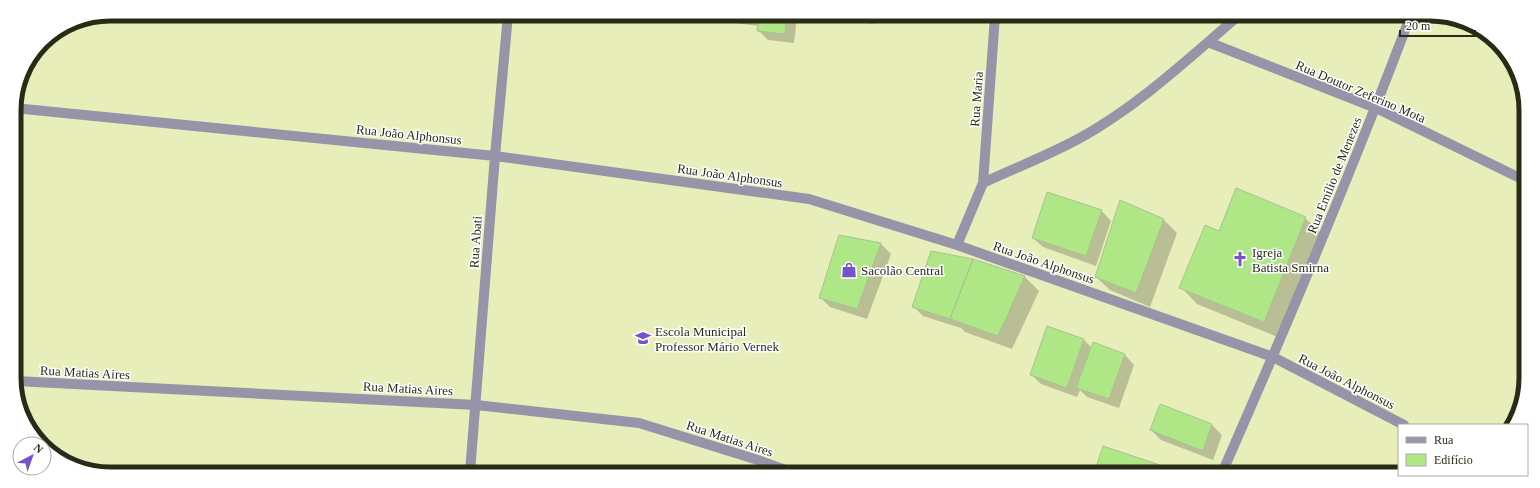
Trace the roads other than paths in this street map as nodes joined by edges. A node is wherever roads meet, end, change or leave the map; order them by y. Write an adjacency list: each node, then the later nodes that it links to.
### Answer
1 (507, 21): 8 (street, Rua Abati)
2 (995, 21): 10 (street, Rua Maria)
3 (1232, 21): 5 (street)
4 (1409, 21): 6 (street, Rua Emílio de Menezes)
5 (1208, 42): 6 (street, Rua Doutor Zeferino Mota); 10 (street)
6 (1376, 108): 9 (street, Rua Doutor Zeferino Mota); 12 (street, Rua Emílio de Menezes)
7 (21, 109): 8 (street, Rua João Alphonsus)
8 (495, 156): 11 (street, Rua João Alphonsus); 14 (street, Rua Abati)
9 (1519, 178)
10 (983, 184): 11 (street, Rua Maria)
11 (957, 245): 12 (street, Rua João Alphonsus)
12 (1273, 357): 15 (street, Rua João Alphonsus); 18 (street, Rua Emílio de Menezes)
13 (21, 381): 14 (street, Rua Matias Aires)
14 (476, 405): 16 (street, Rua Abati); 17 (street, Rua Matias Aires)
15 (1402, 424)
16 (470, 467)
17 (777, 467)
18 (1225, 467)

